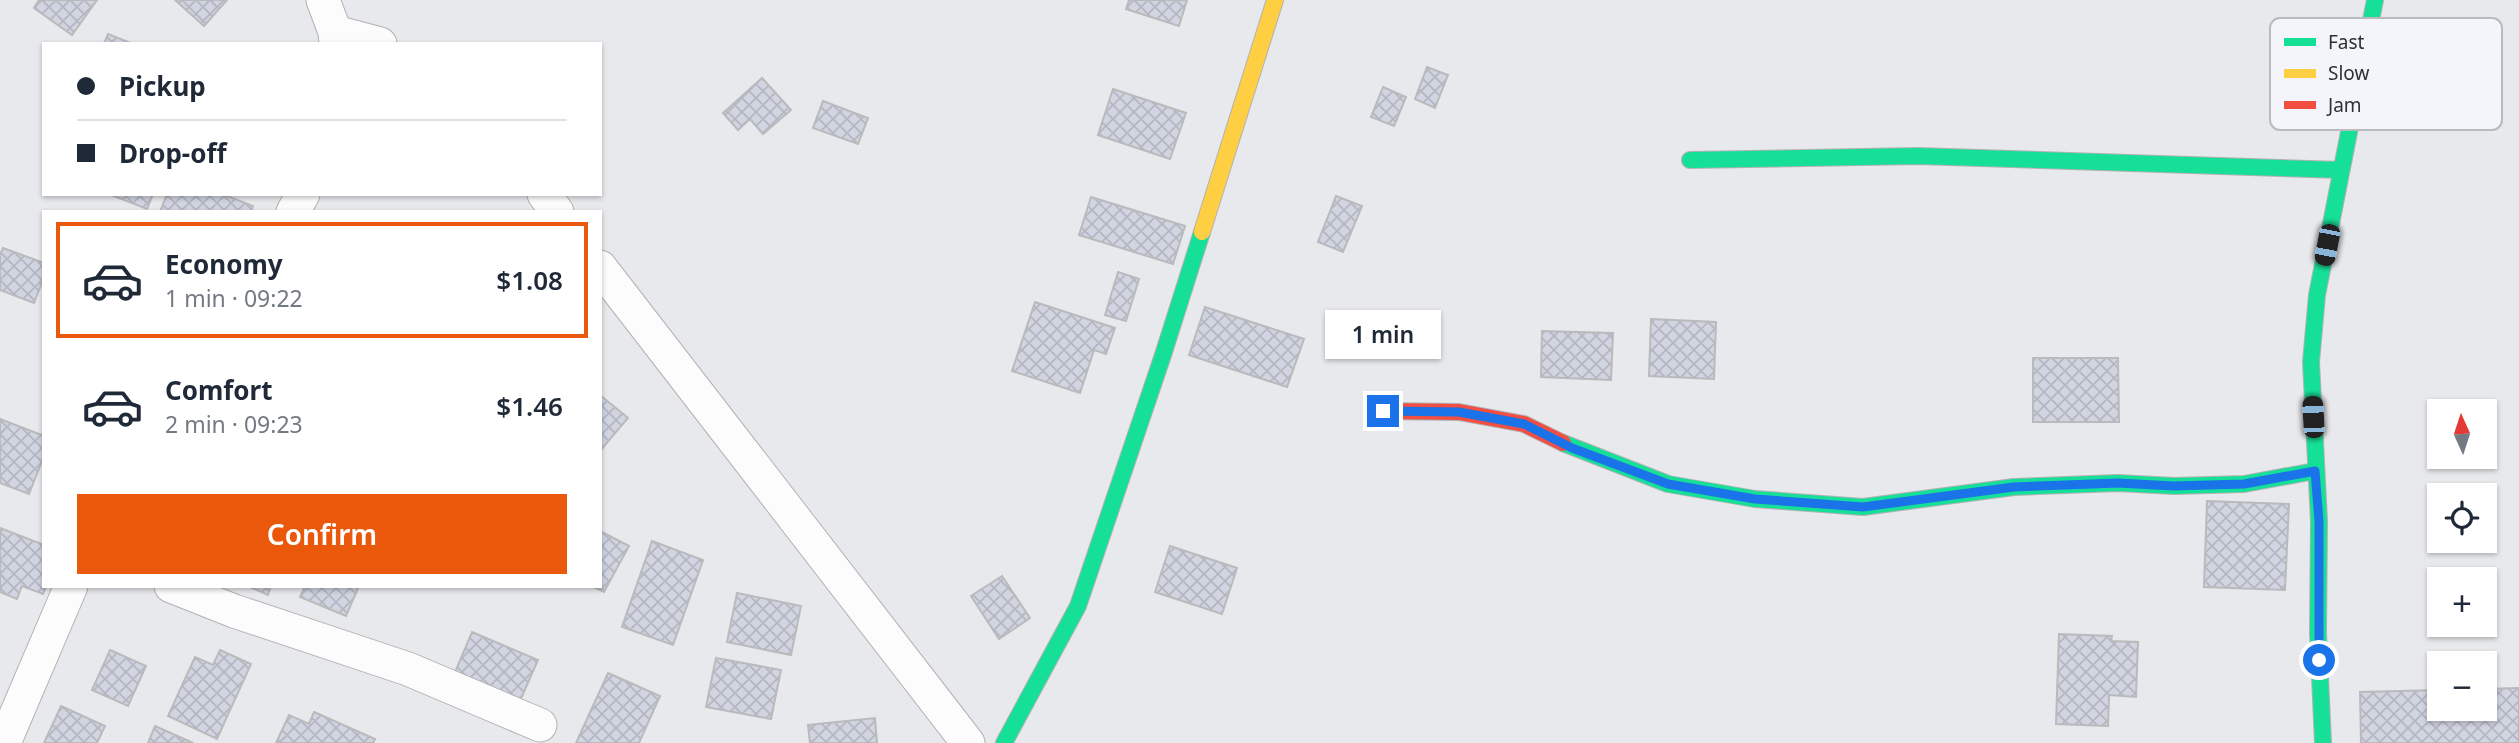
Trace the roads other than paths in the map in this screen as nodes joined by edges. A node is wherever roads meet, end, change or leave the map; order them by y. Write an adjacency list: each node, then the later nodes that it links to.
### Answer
1 (323, 0): 5 (street)
2 (1275, 0): 18 (street)
3 (2375, 0): 4 (street)
4 (2372, 18)
5 (336, 38): 6 (street)
6 (365, 42)
7 (2350, 130): 9 (street)
8 (1690, 160): 9 (street)
9 (2342, 170): 12 (street)
10 (602, 270): 17 (street)
11 (1383, 411): 12 (street)
12 (2315, 471): 19 (street)
13 (70, 588): 16 (street)
14 (176, 588): 15 (street)
15 (540, 725)
16 (4, 743)
17 (968, 743)
18 (1004, 743)
19 (2323, 743)

